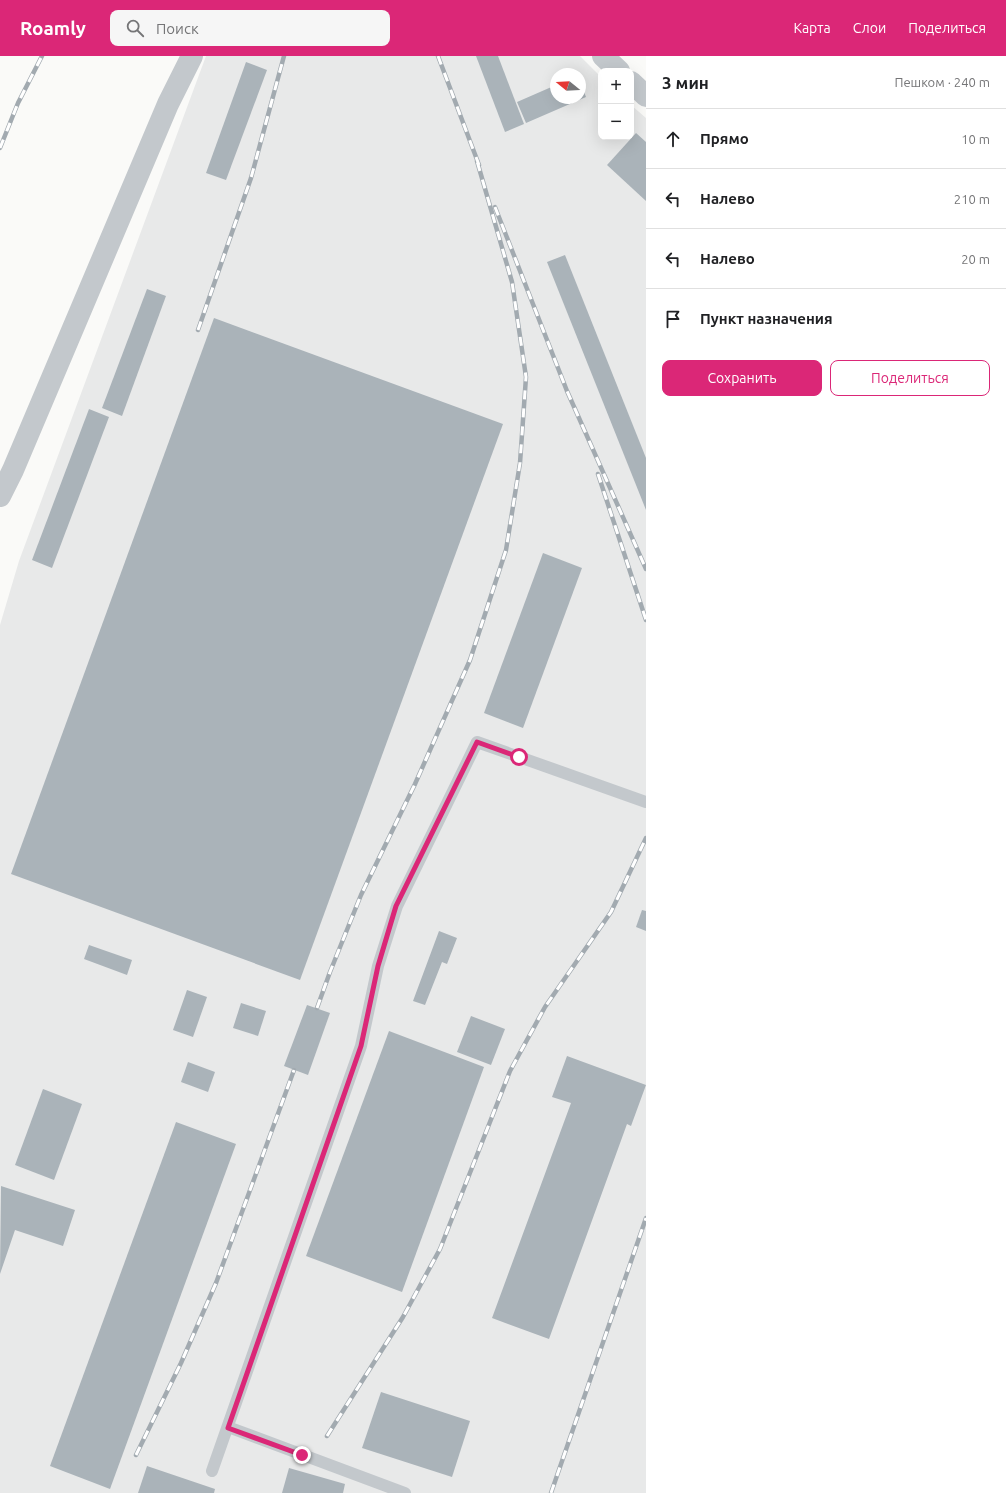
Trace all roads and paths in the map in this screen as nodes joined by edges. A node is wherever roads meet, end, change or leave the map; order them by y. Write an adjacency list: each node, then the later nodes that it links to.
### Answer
1 (192, 56): 6 (street)
2 (603, 56): 3 (street)
3 (616, 68)
4 (634, 85): 5 (street)
5 (646, 96)
6 (0, 496)
7 (646, 802): 8 (lane)
8 (228, 1428): 9 (lane); 10 (lane)
9 (212, 1471)
10 (405, 1493)

